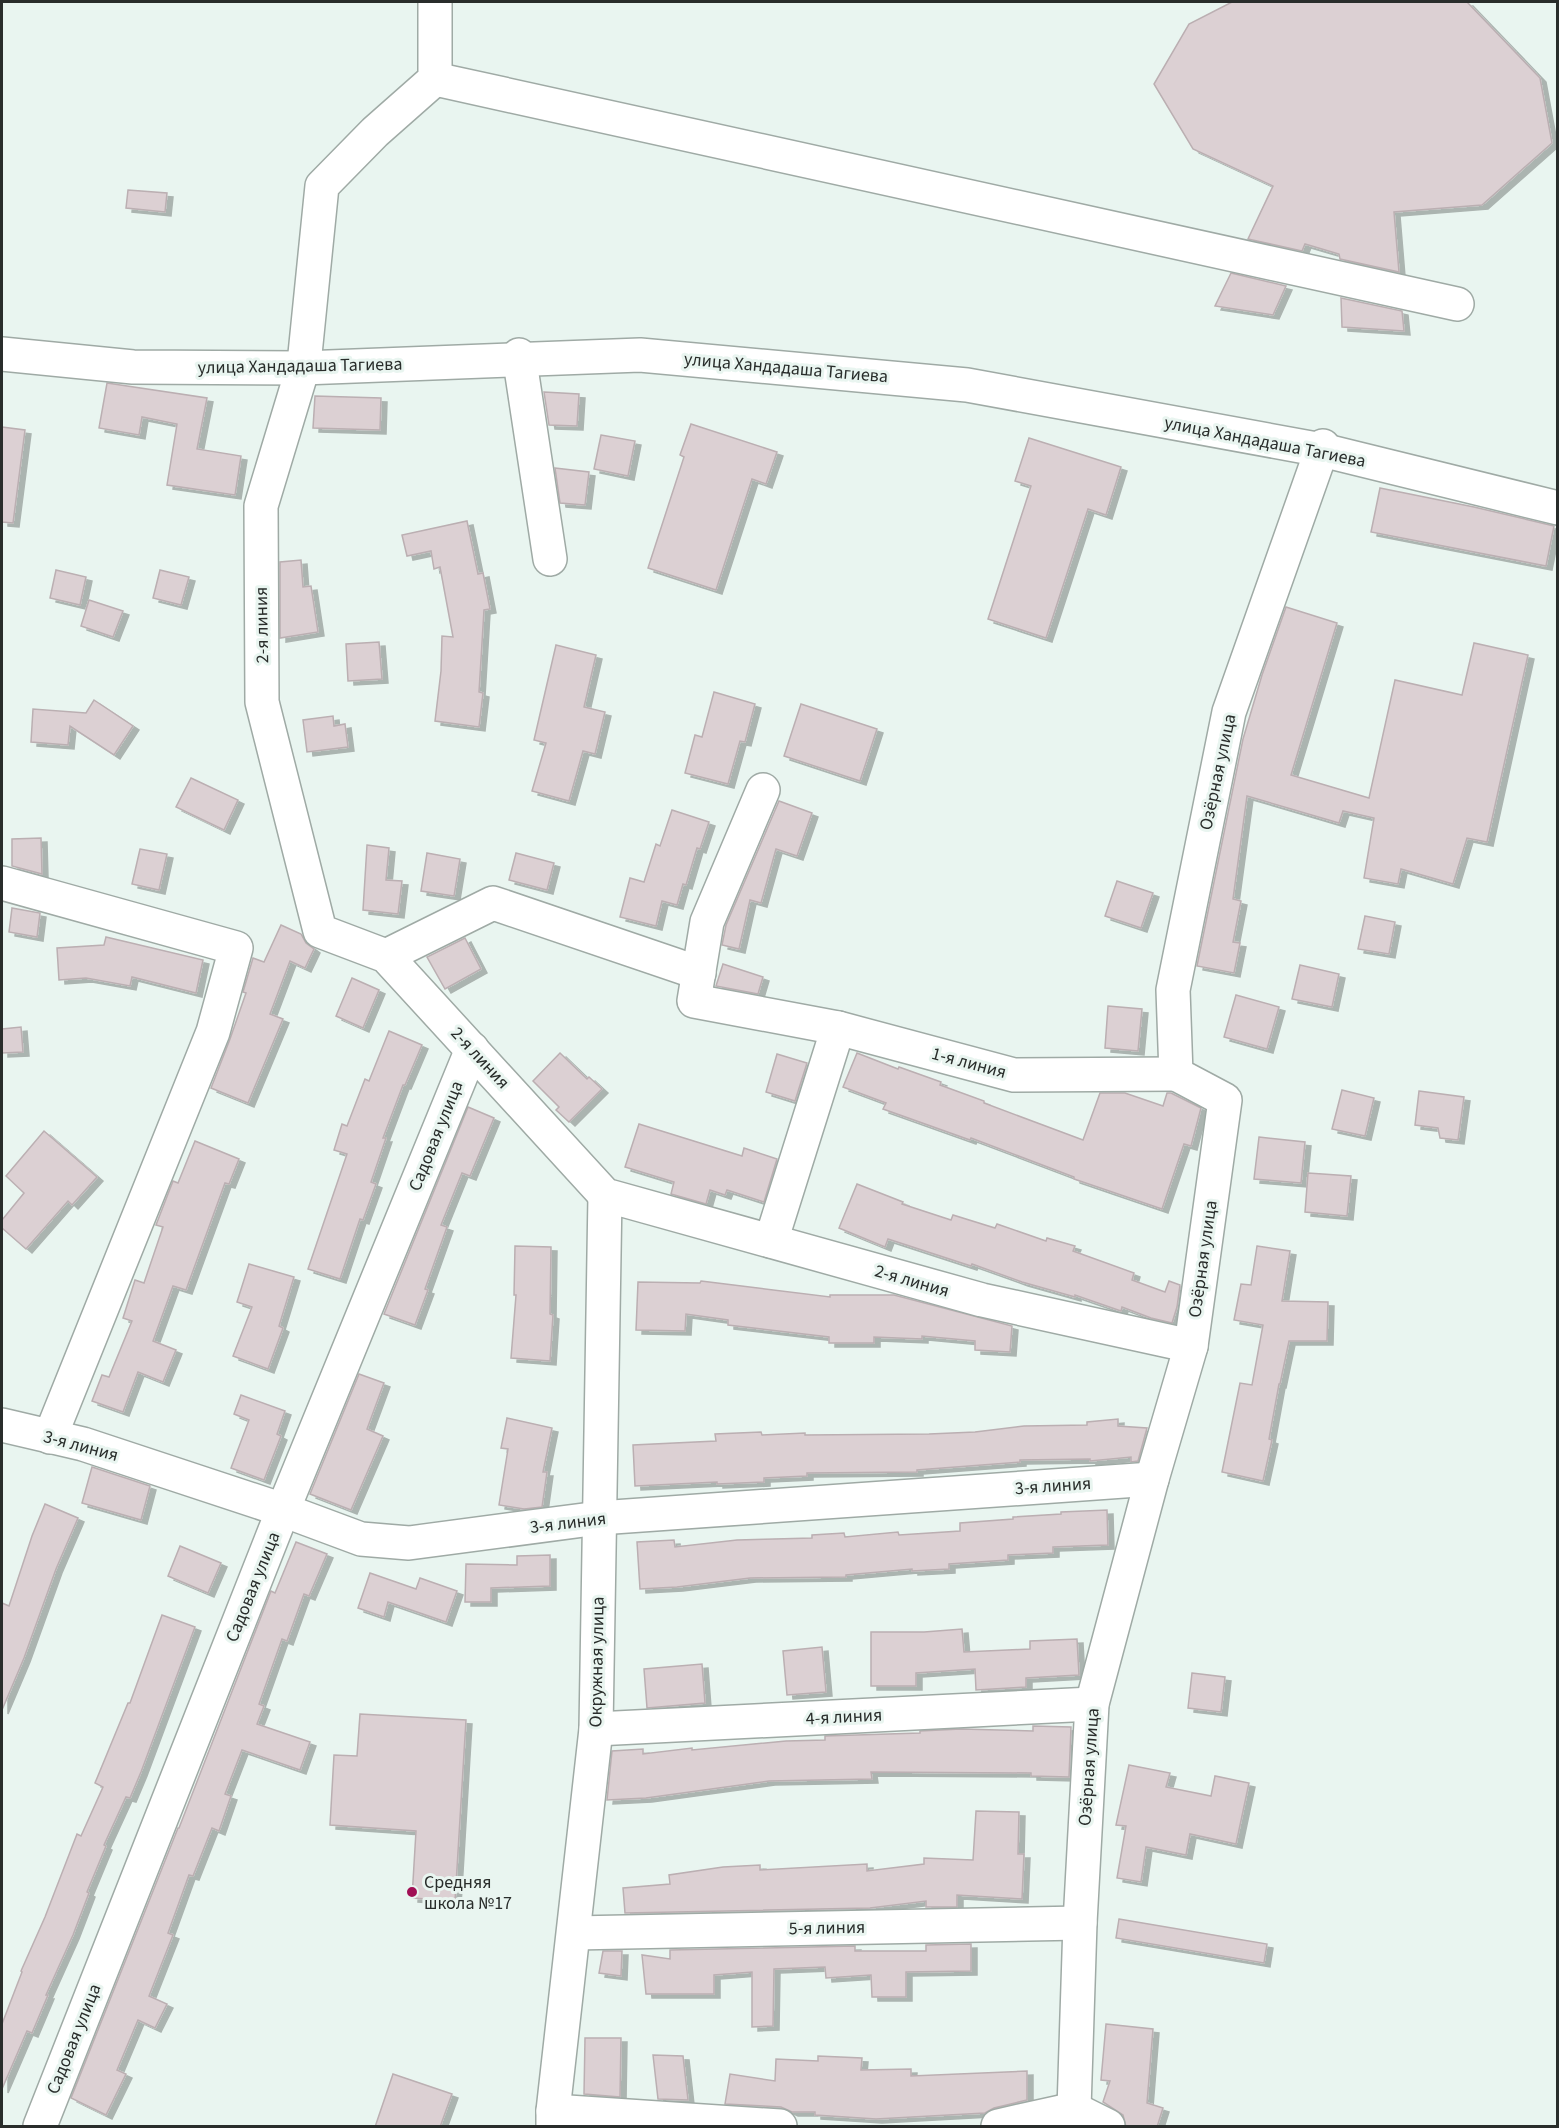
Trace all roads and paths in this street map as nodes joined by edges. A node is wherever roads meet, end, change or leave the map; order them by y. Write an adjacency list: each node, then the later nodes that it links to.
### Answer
1 (435, 2): 2 (street)
2 (435, 79): 3 (street); 6 (street)
3 (1457, 304)
4 (2, 352): 6 (street, улица Хандадаша Тагиева)
5 (520, 357): 6 (street, улица Хандадаша Тагиева); 7 (street, улица Хандадаша Тагиева); 10 (street)
6 (304, 366): 13 (street, 2-я линия)
7 (1322, 448): 8 (street, улица Хандадаша Тагиева); 9 (street, улица Хандадаша Тагиева); 17 (street, Озёрная улица)
8 (1557, 503)
9 (1557, 508)
10 (550, 559)
11 (763, 790): 14 (street)
12 (2, 883): 22 (street)
13 (386, 956): 14 (street); 16 (street, 2-я линия)
14 (699, 973): 15 (street, 1-я линия)
15 (838, 1028): 17 (street, 1-я линия); 19 (street)
16 (472, 1049): 18 (street, 2-я линия); 24 (street, Садовая улица)
17 (1176, 1074): 20 (street, Озёрная улица)
18 (605, 1195): 19 (street, 2-я линия); 25 (street, Окружная улица)
19 (771, 1241): 20 (street, 2-я линия)
20 (1191, 1347): 23 (street, Озёрная улица)
21 (2, 1425): 22 (street, 3-я линия)
22 (50, 1437): 24 (street, 3-я линия)
23 (1152, 1479): 25 (street, 3-я линия); 26 (street, Озёрная улица)
24 (283, 1510): 25 (street, 3-я линия); 32 (street, Садовая улица)
25 (599, 1518): 27 (street, Окружная улица)
26 (1092, 1704): 27 (street, 4-я линия); 28 (street, Озёрная улица)
27 (596, 1730): 29 (street, Окружная улица)
28 (1080, 1923): 29 (street, 5-я линия); 30 (street, Озёрная улица)
29 (574, 1933): 31 (street, Окружная улица)
30 (1074, 2109): 34 (street); 35 (street)
31 (553, 2119): 33 (street)
32 (40, 2127)
33 (780, 2127)
34 (998, 2127)
35 (1108, 2127)

